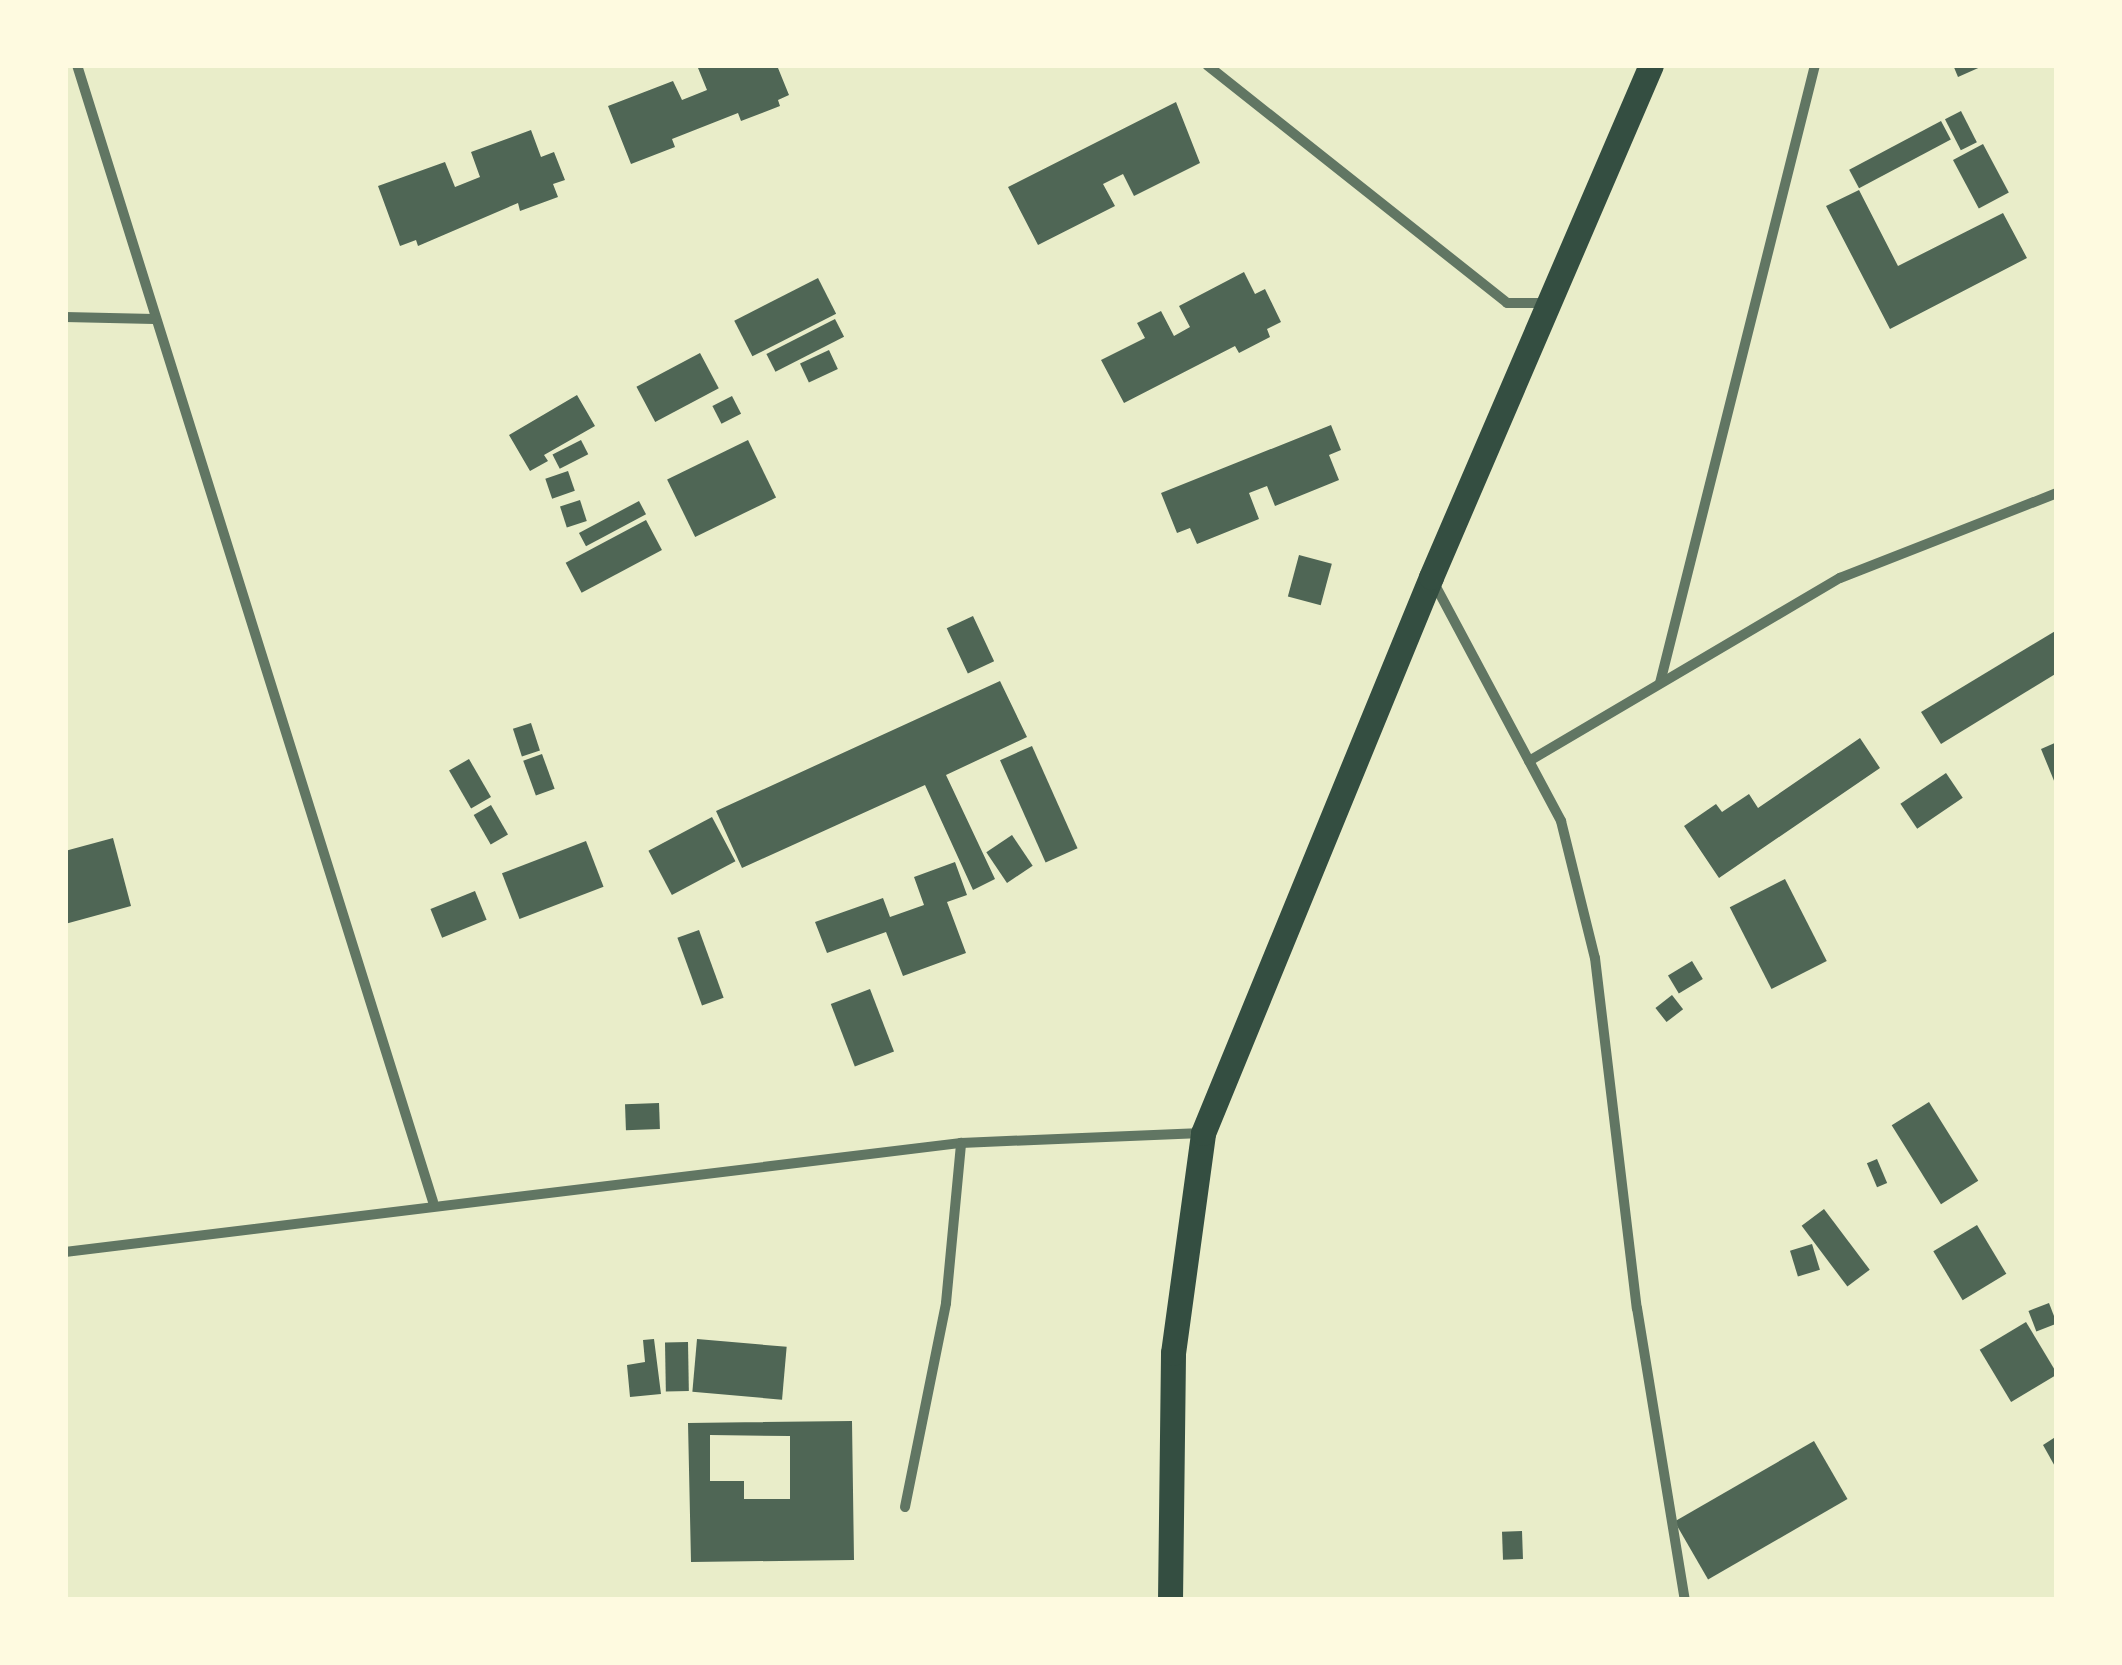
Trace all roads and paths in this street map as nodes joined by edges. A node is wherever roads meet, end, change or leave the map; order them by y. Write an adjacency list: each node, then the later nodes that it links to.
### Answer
1 (77, 65): 7 (street)
2 (1207, 65): 5 (street)
3 (1651, 65): 5 (main road)
4 (1814, 65): 10 (street)
5 (1546, 303): 9 (main road)
6 (65, 317): 7 (street)
7 (154, 319): 14 (street)
8 (2057, 492): 10 (street)
9 (1431, 577): 11 (street); 12 (main road)
10 (1660, 684): 11 (street)
11 (1529, 761): 18 (street)
12 (1203, 1134): 13 (street); 17 (main road)
13 (961, 1142): 14 (street); 16 (street)
14 (433, 1202): 15 (street)
15 (65, 1252)
16 (905, 1507)
17 (1170, 1600)
18 (1685, 1600)

